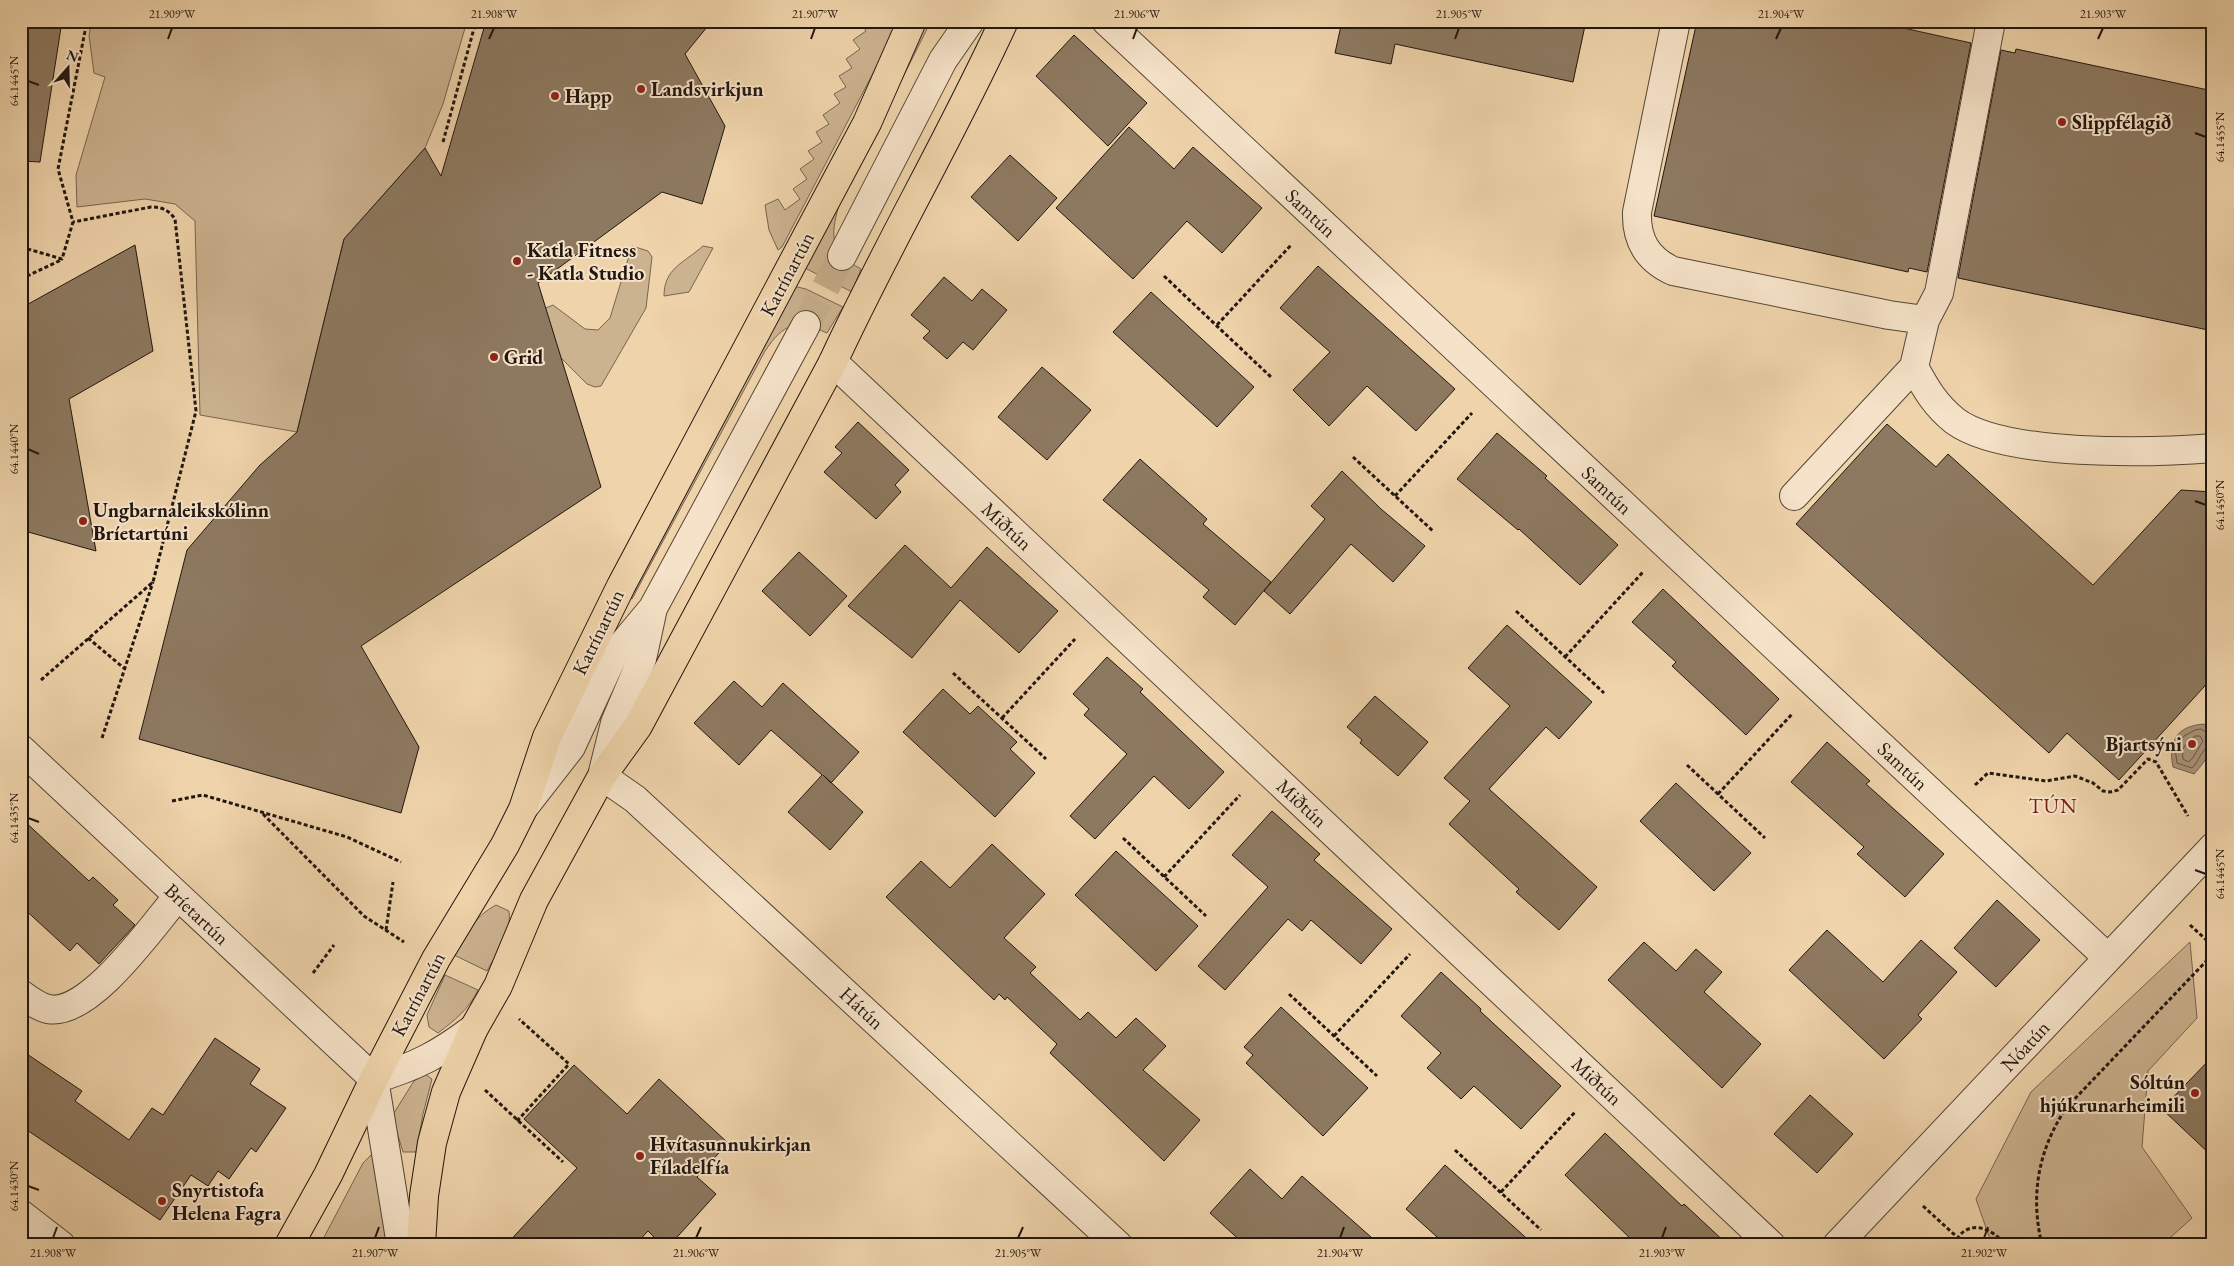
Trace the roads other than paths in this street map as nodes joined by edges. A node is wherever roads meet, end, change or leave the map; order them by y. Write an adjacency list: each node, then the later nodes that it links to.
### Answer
1 (912, 21): 19 (main road, Katrínartún)
2 (949, 21): 8 (street)
3 (970, 21): 8 (street)
4 (1004, 21): 12 (main road)
5 (1106, 21): 22 (street, Samtún)
6 (1676, 21): 10 (street)
7 (1991, 21): 10 (street)
8 (943, 60): 9 (street)
9 (842, 256)
10 (1925, 320): 13 (street)
11 (806, 325): 16 (street)
12 (833, 362): 18 (main road); 32 (street, Miðtún)
13 (1914, 367): 14 (street); 15 (street)
14 (2213, 448)
15 (1794, 496)
16 (653, 608): 18 (street); 19 (street)
17 (21, 749): 21 (street, Bríetartún)
18 (602, 776): 24 (main road); 31 (street, Hátún)
19 (523, 809): 25 (main road, Katrínartún)
20 (2213, 846): 22 (street, Nóatún)
21 (178, 896): 23 (street); 25 (street, Bríetartún)
22 (2108, 958): 33 (street, Nóatún)
23 (21, 994)
24 (474, 1028): 25 (street); 30 (main road)
25 (374, 1079): 28 (main road, Katrínartún); 29 (street)
26 (21, 1214): 27 (street)
27 (61, 1245)
28 (289, 1245)
29 (401, 1245)
30 (421, 1245)
31 (1118, 1245)
32 (1772, 1245)
33 (1837, 1245)

